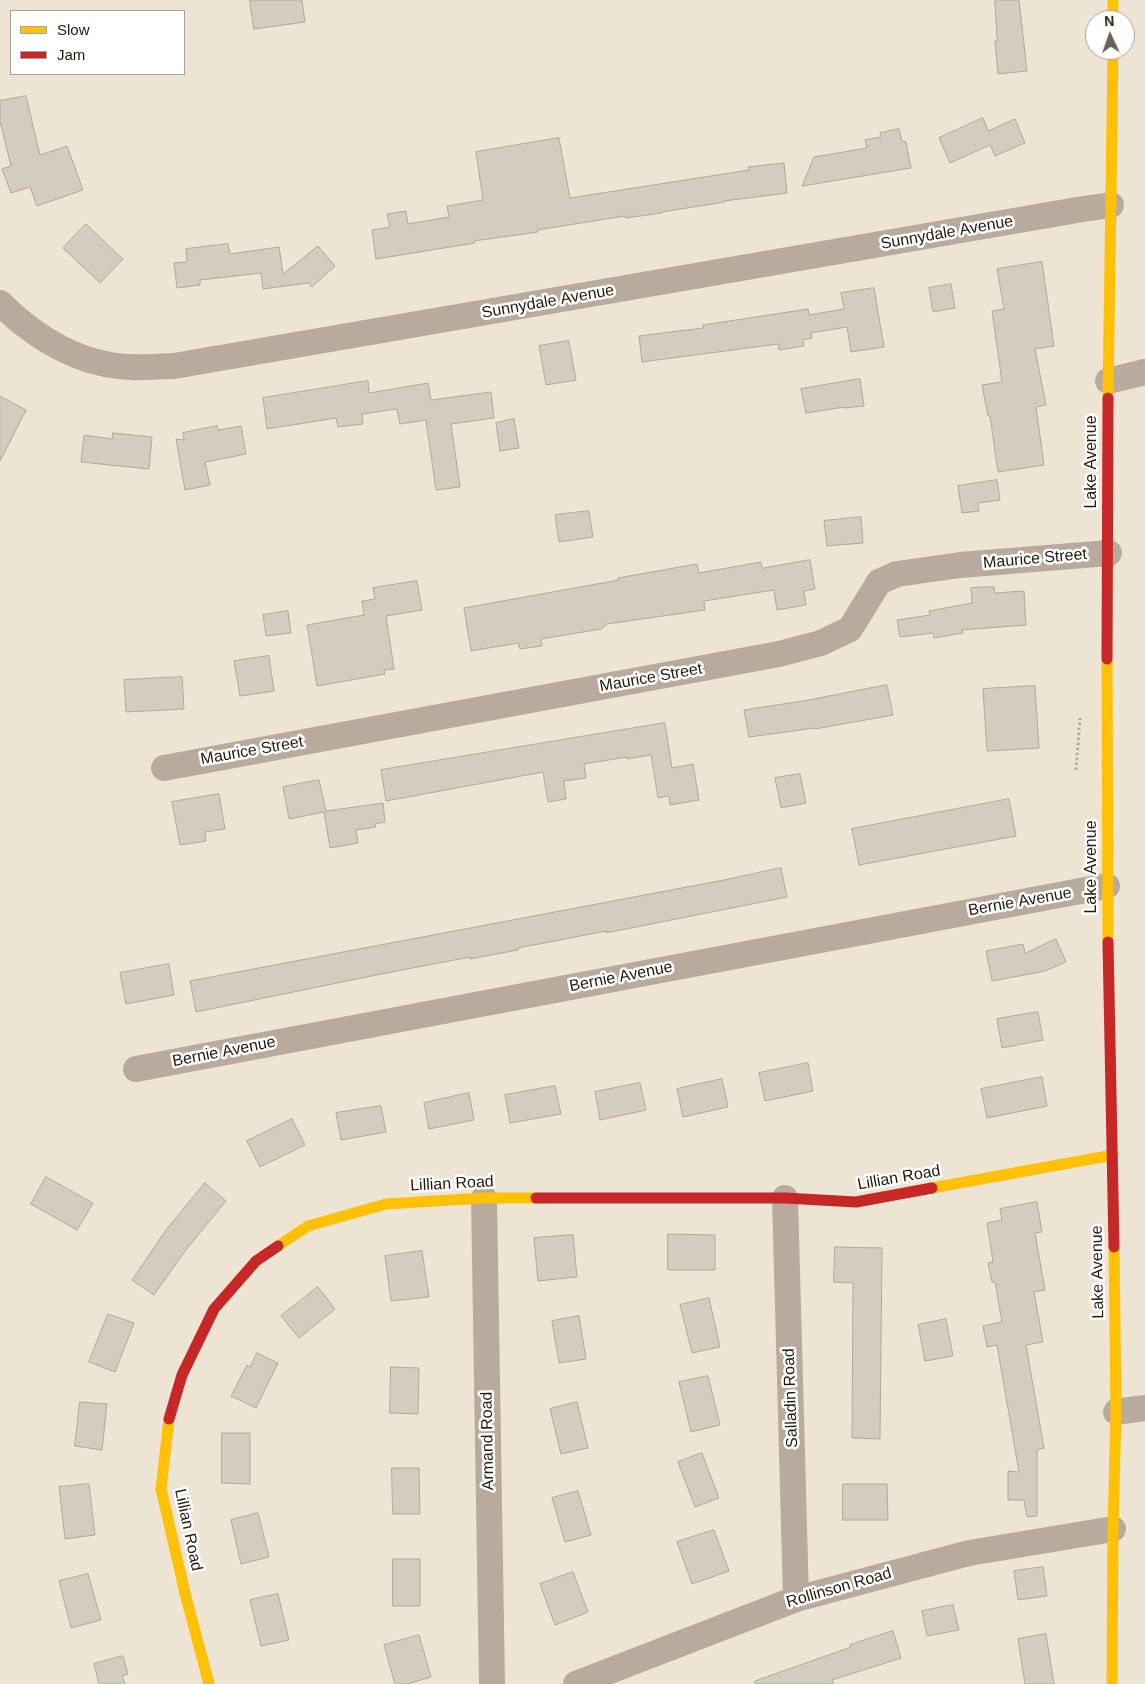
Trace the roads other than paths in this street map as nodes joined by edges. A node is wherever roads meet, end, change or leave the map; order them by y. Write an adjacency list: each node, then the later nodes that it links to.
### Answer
1 (1113, 60): 2 (main road, Lake Avenue)
2 (1111, 205): 3 (street, Sunnydale Avenue); 5 (main road, Lake Avenue)
3 (0, 303)
4 (1145, 372): 5 (street)
5 (1108, 381): 6 (main road, Lake Avenue)
6 (1109, 553): 7 (street, Maurice Street); 8 (main road, Lake Avenue)
7 (164, 768)
8 (1107, 886): 9 (street, Bernie Avenue); 10 (main road, Lake Avenue)
9 (136, 1069)
10 (1113, 1155): 12 (main road, Lillian Road); 14 (main road, Lake Avenue)
11 (484, 1198): 12 (main road, Lillian Road); 17 (main road, Lillian Road); 18 (street, Armand Road)
12 (785, 1198): 16 (street, Salladin Road)
13 (1145, 1408): 14 (street)
14 (1116, 1412): 15 (main road, Lake Avenue)
15 (1112, 1529): 16 (street, Rollinson Road); 20 (main road, Lake Avenue)
16 (796, 1599): 19 (street, Rollinson Road)
17 (209, 1684)
18 (492, 1684)
19 (576, 1684)
20 (1112, 1684)

